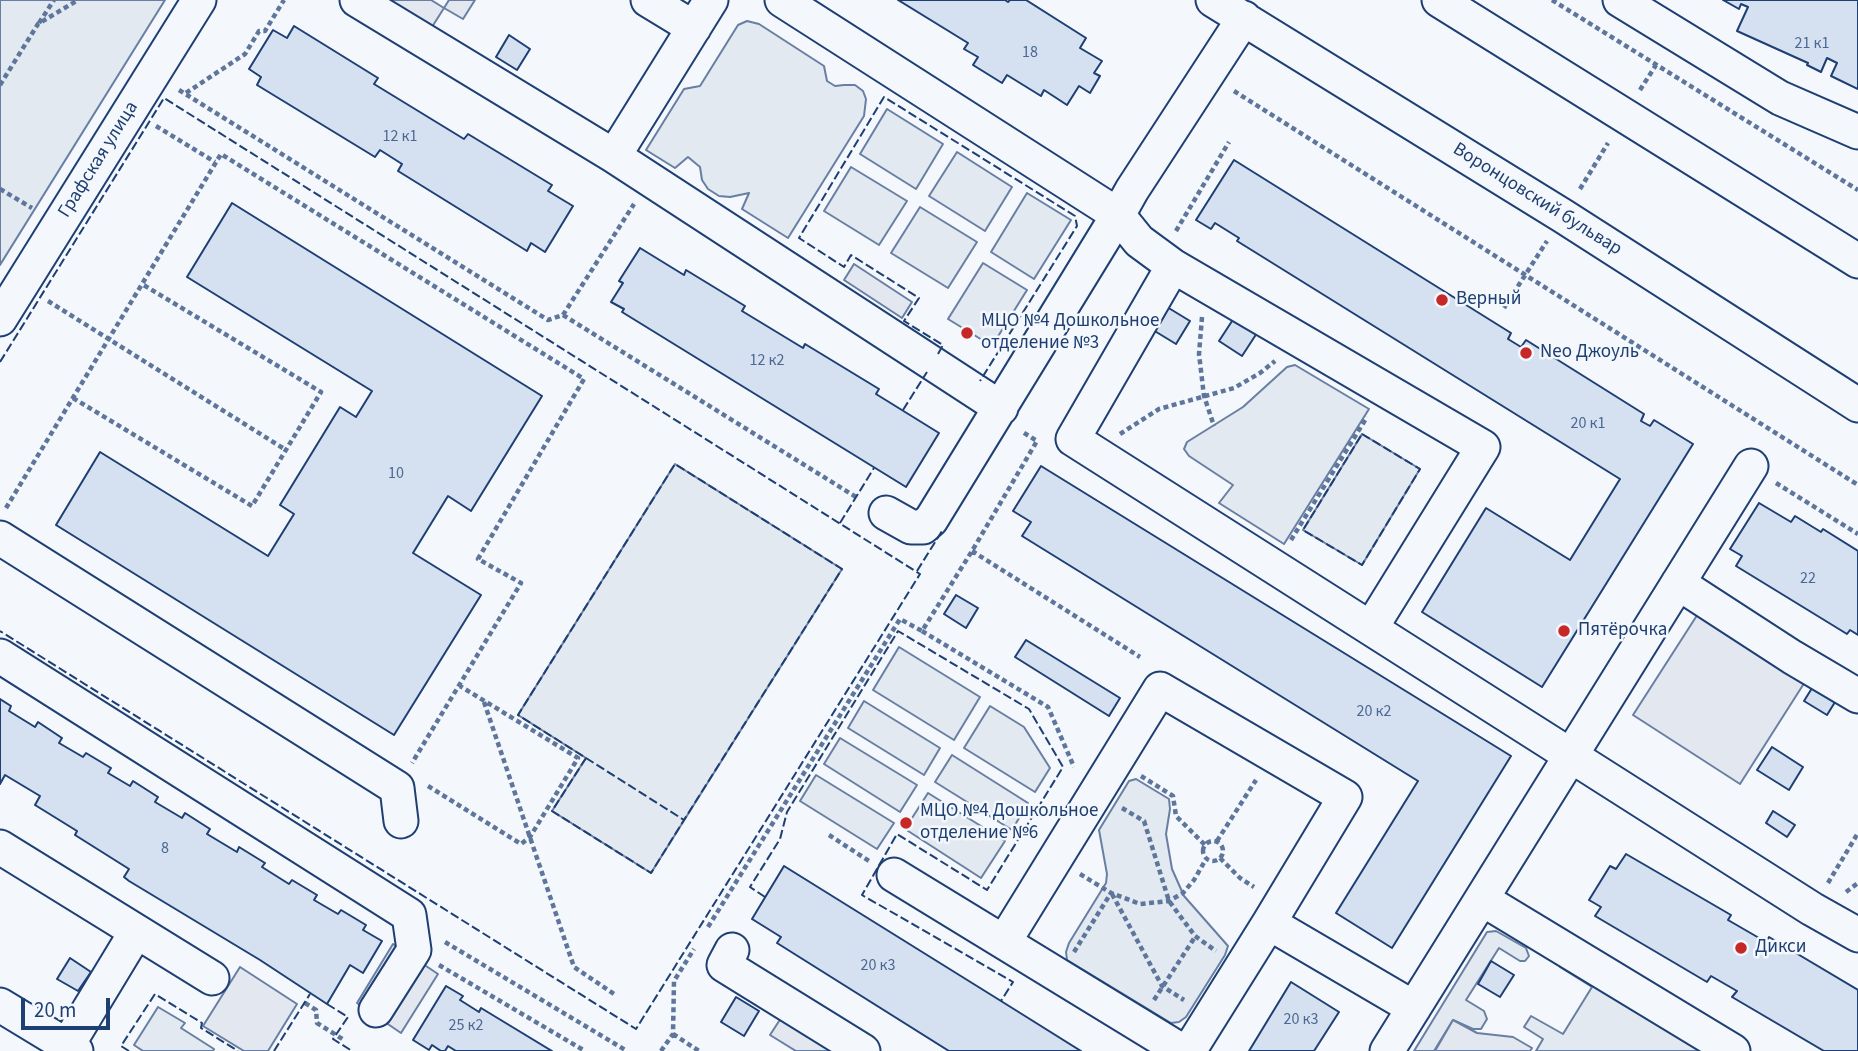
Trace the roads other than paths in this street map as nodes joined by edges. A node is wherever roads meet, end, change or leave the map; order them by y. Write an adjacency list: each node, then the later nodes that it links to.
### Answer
1 (199, 0): 16 (street, Графская улица)
2 (357, 0): 12 (street)
3 (648, 0): 10 (street)
4 (711, 0): 10 (street)
5 (782, 0): 13 (street)
6 (1213, 0): 9 (street, Воронцовский бульвар)
7 (1439, 0): 15 (street)
8 (1620, 0): 11 (street)
9 (1244, 18): 13 (street); 17 (street, Воронцовский бульвар)
10 (694, 28): 12 (street)
11 (1858, 132)
12 (614, 156): 18 (street)
13 (1118, 215): 14 (street); 18 (street)
14 (1173, 251): 23 (street); 23 (street)
15 (1858, 261)
16 (0, 319)
17 (1858, 405)
18 (1010, 419): 20 (street)
19 (1759, 472): 22 (street)
20 (886, 513)
21 (0, 538): 27 (street)
22 (1678, 583): 25 (street); 26 (street)
23 (1371, 628): 26 (street)
24 (0, 656): 39 (street)
25 (1858, 696)
26 (1571, 755): 30 (street); 33 (street)
27 (401, 821)
28 (0, 847): 32 (street)
29 (886, 871): 35 (street)
30 (1482, 900): 38 (street); 45 (street)
31 (1269, 923): 35 (street); 38 (street); 43 (street)
32 (136, 932): 36 (street); 40 (street)
33 (1858, 935)
34 (718, 941): 41 (street)
35 (1004, 942): 42 (street)
36 (212, 978)
37 (0, 1005): 40 (street)
38 (1414, 1008): 44 (street)
39 (376, 1010)
40 (71, 1048)
41 (863, 1051)
42 (1182, 1051)
43 (1189, 1051)
44 (1387, 1051)
45 (1733, 1051)

